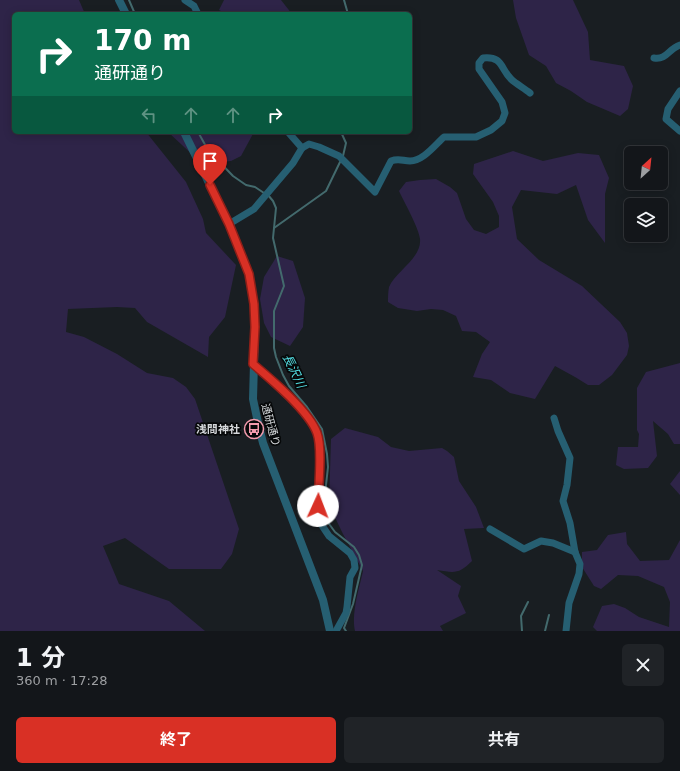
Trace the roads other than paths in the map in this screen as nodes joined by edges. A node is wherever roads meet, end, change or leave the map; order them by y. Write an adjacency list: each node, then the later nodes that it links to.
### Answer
1 (119, 0): 3 (street)
2 (185, 0): 4 (street)
3 (125, 12)
4 (197, 12)
5 (680, 45): 6 (street)
6 (654, 58)
7 (680, 91): 9 (street)
8 (530, 93): 12 (street)
9 (680, 131)
10 (185, 134): 13 (street, 通研通り)
11 (291, 134): 12 (street)
12 (302, 148): 13 (street)
13 (229, 224): 14 (street, 通研通り)
14 (253, 364): 18 (street, 通研通り); 19 (street)
15 (554, 418): 17 (street)
16 (490, 529): 17 (street)
17 (575, 552): 20 (street)
18 (330, 631)
19 (336, 631)
20 (566, 631)

